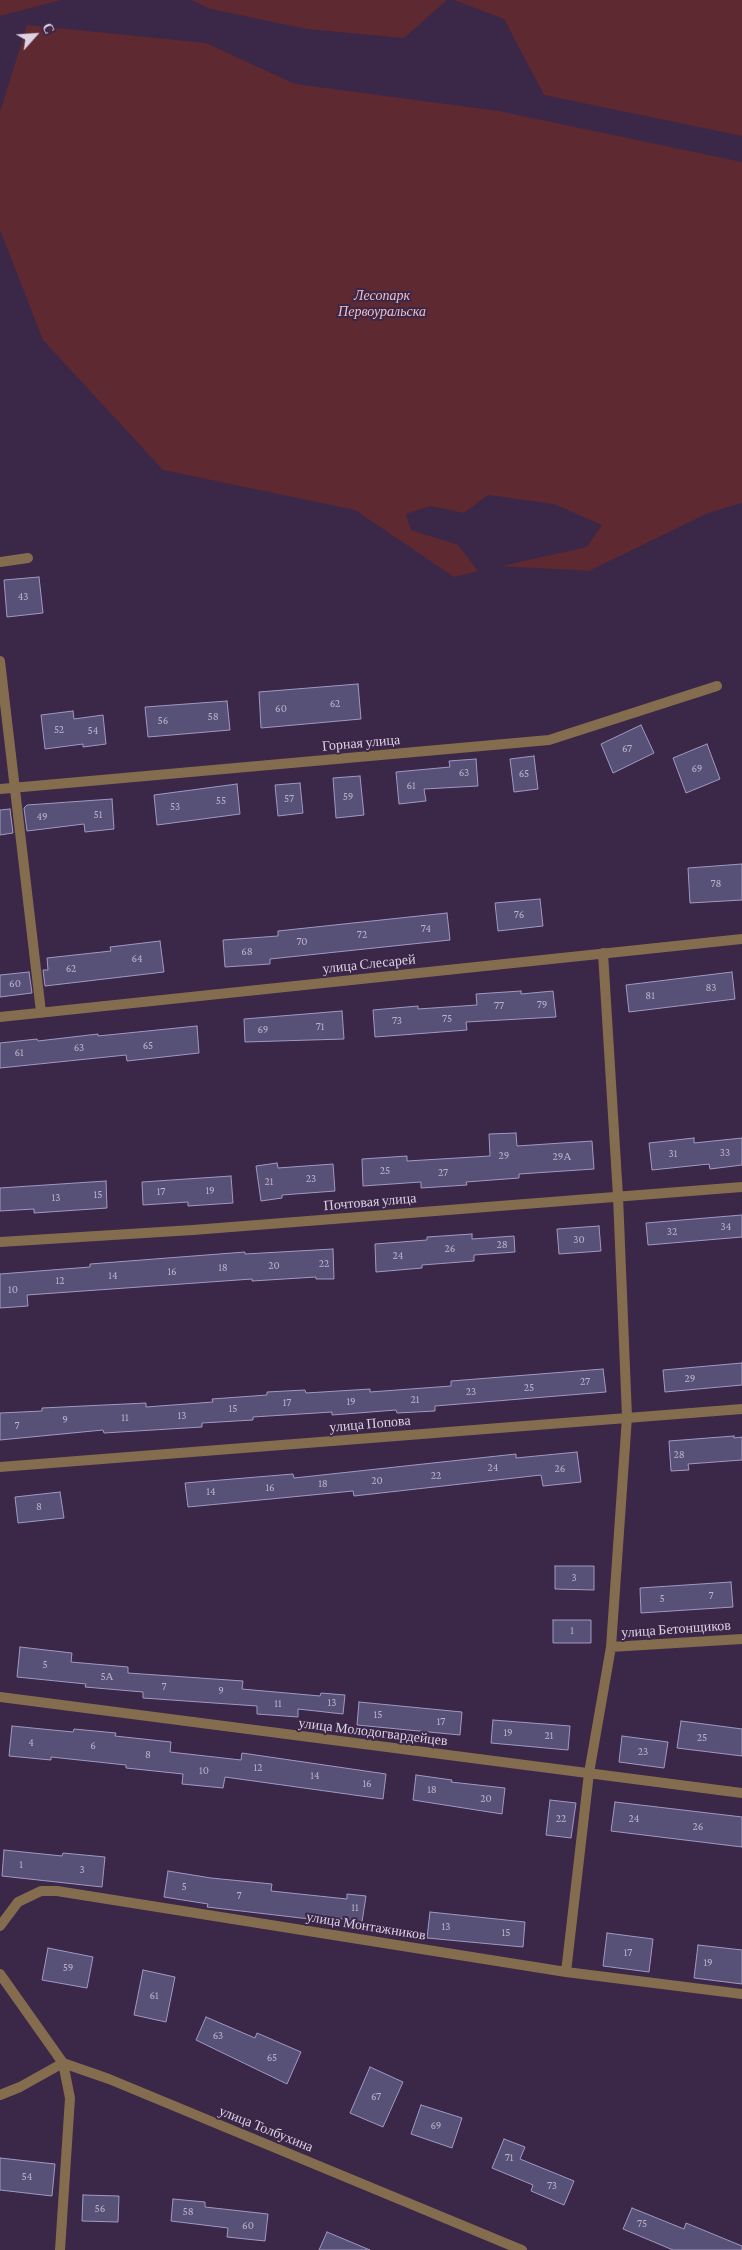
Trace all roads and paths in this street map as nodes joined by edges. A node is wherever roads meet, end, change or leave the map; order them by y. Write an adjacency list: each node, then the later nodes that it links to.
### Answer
1 (28, 558): 2 (street)
2 (0, 562)
3 (0, 661): 5 (street)
4 (717, 686): 5 (street, Горная улица)
5 (14, 788): 6 (street, Горная улица); 9 (street)
6 (0, 789)
7 (742, 939): 8 (street, улица Слесарей)
8 (603, 953): 9 (street, улица Слесарей); 12 (street)
9 (41, 1012): 10 (street, улица Слесарей)
10 (0, 1017)
11 (742, 1187): 12 (street, Почтовая улица)
12 (618, 1196): 13 (street, Почтовая улица); 15 (street)
13 (0, 1242)
14 (742, 1408): 15 (street, улица Попова)
15 (627, 1417): 16 (street, улица Попова); 18 (street)
16 (0, 1467)
17 (742, 1639): 18 (street, улица Бетонщиков)
18 (611, 1647): 20 (street)
19 (0, 1698): 20 (street, улица Молодогвардейцев)
20 (589, 1773): 21 (street, улица Молодогвардейцев); 23 (street)
21 (742, 1793)
22 (0, 1926): 23 (street, улица Монтажников)
23 (566, 1972): 25 (street, улица Монтажников)
24 (0, 1974): 26 (street)
25 (742, 1994)
26 (63, 2063): 27 (street); 28 (street); 29 (street, улица Толбухина)
27 (0, 2095)
28 (60, 2250)
29 (522, 2250)

